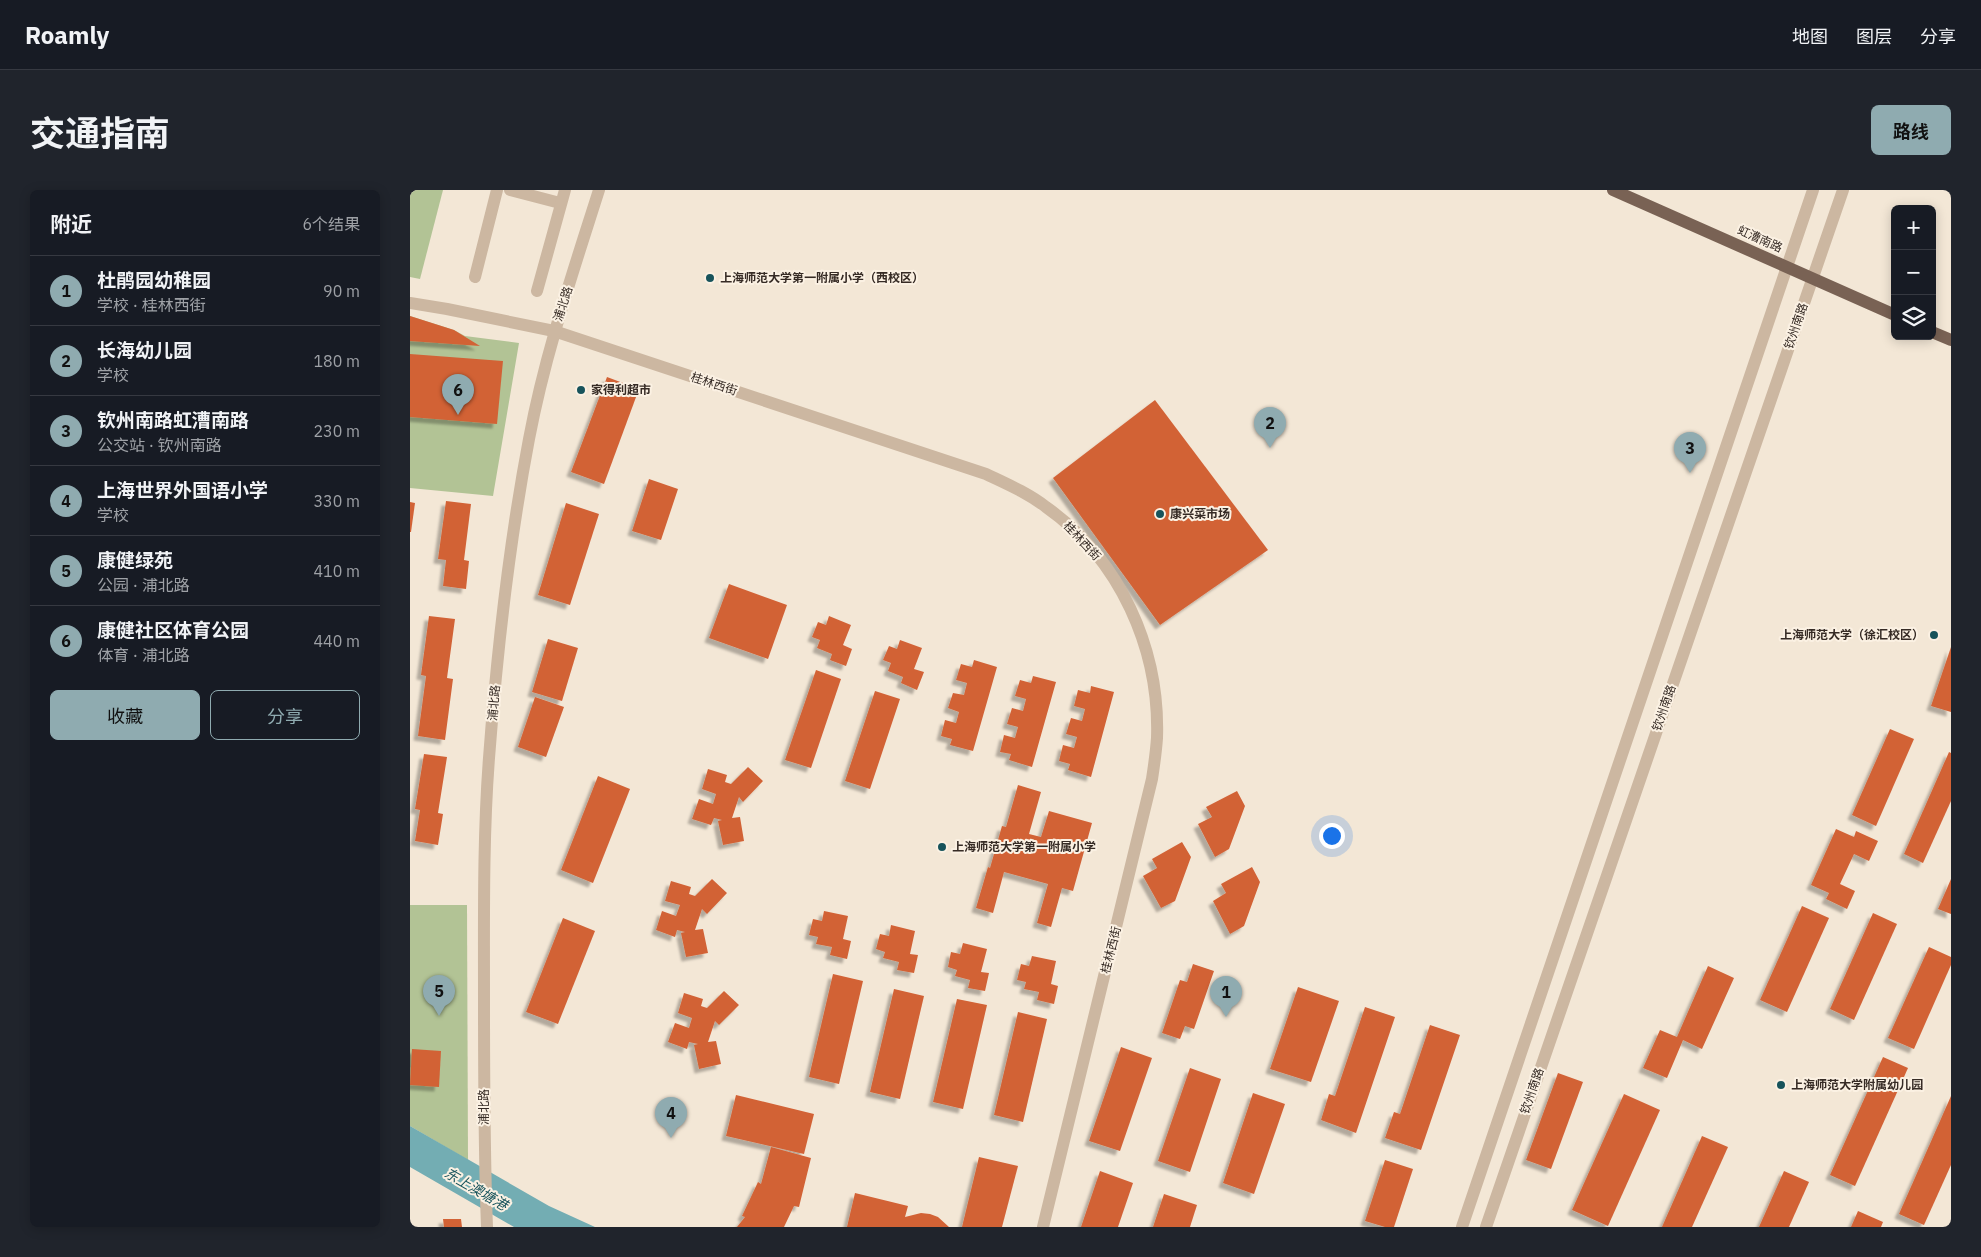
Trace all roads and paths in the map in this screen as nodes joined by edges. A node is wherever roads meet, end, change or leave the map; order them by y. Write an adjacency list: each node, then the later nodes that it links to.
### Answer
1 (497, 190): 10 (street)
2 (510, 190): 8 (street)
3 (565, 190): 8 (street)
4 (600, 190): 15 (street, 浦北路)
5 (1613, 190): 9 (main road, 虹漕南路)
6 (1813, 190): 9 (street, 钦州南路)
7 (1843, 190): 11 (street, 钦州南路)
8 (560, 203): 12 (street)
9 (1787, 266): 11 (main road, 虹漕南路); 20 (street, 钦州南路)
10 (475, 277)
11 (1813, 277): 14 (main road, 虹漕南路); 21 (street, 钦州南路)
12 (537, 291)
13 (410, 303): 15 (street, 桂林西街)
14 (1891, 313)
15 (554, 332): 18 (street, 浦北路); 19 (street, 桂林西街)
16 (1936, 334): 17 (main road)
17 (1951, 340)
18 (487, 1227)
19 (1043, 1227)
20 (1462, 1227)
21 (1486, 1227)

